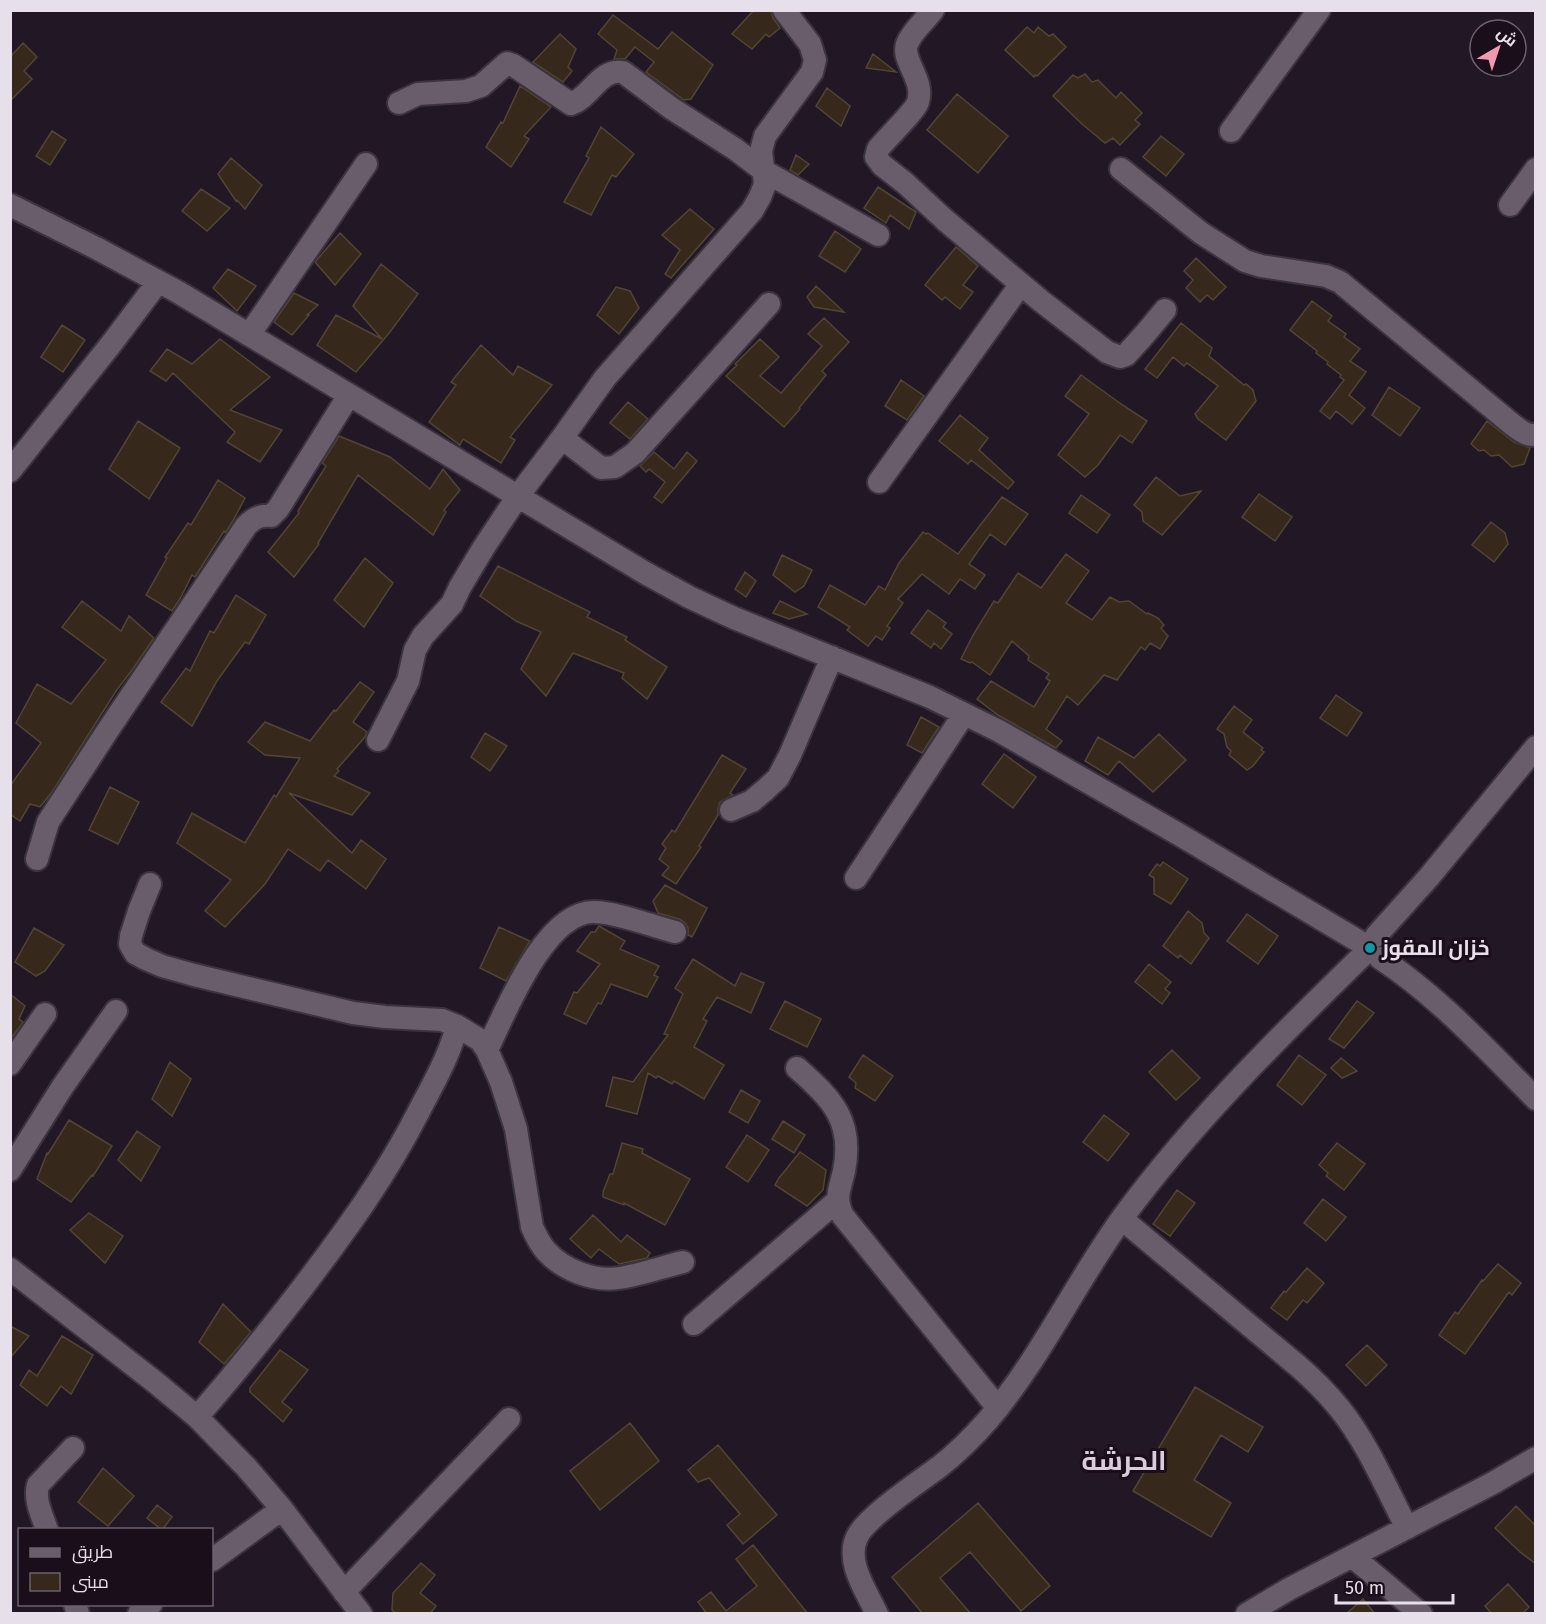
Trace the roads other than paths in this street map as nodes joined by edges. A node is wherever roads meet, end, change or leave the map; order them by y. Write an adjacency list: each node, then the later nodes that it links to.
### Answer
1 (784, 10): 9 (street)
2 (933, 10): 14 (street)
3 (1319, 10): 5 (street)
4 (399, 103): 9 (street)
5 (1231, 131)
6 (366, 164): 17 (street)
7 (1121, 169): 19 (street)
8 (1536, 169): 10 (street)
9 (764, 171): 12 (street); 20 (street)
10 (1510, 204)
11 (10, 205): 13 (street)
12 (878, 235)
13 (158, 282): 17 (street); 21 (street)
14 (1021, 284): 16 (street); 22 (street)
15 (769, 304): 20 (street)
16 (1164, 309)
17 (249, 335): 18 (street)
18 (349, 395): 23 (street); 29 (street)
19 (1536, 435)
20 (562, 438): 23 (street)
21 (10, 471)
22 (879, 482)
23 (518, 496): 24 (street); 26 (street)
24 (832, 657): 25 (street); 28 (street)
25 (964, 714): 30 (street); 33 (street)
26 (378, 740)
27 (1536, 747): 33 (street)
28 (731, 810)
29 (37, 859)
30 (856, 878)
31 (150, 884): 36 (street)
32 (675, 932): 37 (street)
33 (1369, 948): 40 (street); 43 (street)
34 (116, 1011): 41 (street)
35 (45, 1014): 38 (street)
36 (457, 1026): 37 (street); 48 (street)
37 (487, 1050): 44 (street)
38 (10, 1064)
39 (797, 1068): 42 (street)
40 (1536, 1099)
41 (10, 1170)
42 (837, 1201): 46 (street); 47 (street)
43 (1122, 1219): 47 (street); 54 (street)
44 (683, 1262)
45 (10, 1269): 48 (street)
46 (694, 1324)
47 (998, 1408): 59 (street)
48 (197, 1417): 52 (street)
49 (509, 1419): 57 (street)
50 (73, 1448): 53 (street)
51 (1536, 1458): 54 (street)
52 (282, 1509): 56 (street); 57 (street)
53 (46, 1528)
54 (1407, 1528): 55 (street)
55 (1353, 1557): 60 (street); 61 (street)
56 (213, 1559)
57 (344, 1592): 58 (street)
58 (361, 1614)
59 (877, 1614)
60 (1247, 1614)
61 (1421, 1614)

